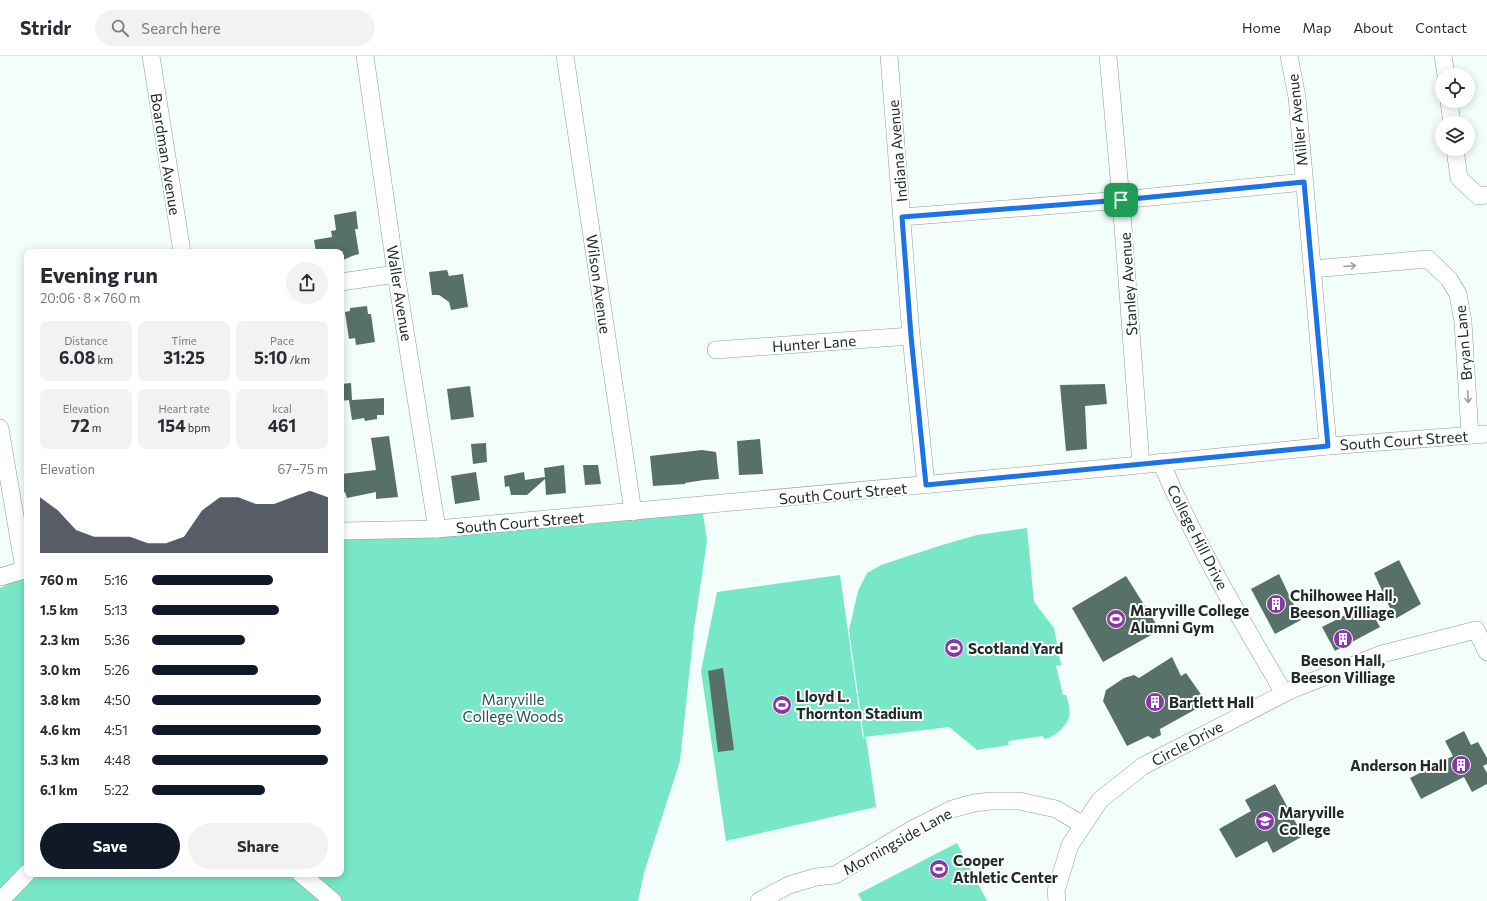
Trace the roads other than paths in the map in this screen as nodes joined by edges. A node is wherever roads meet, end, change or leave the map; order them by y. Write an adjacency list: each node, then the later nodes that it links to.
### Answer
1 (151, 56): 14 (street, Boardman Avenue)
2 (365, 56): 16 (street, Waller Avenue)
3 (566, 56): 27 (street, Wilson Avenue)
4 (889, 56): 13 (street, Indiana Avenue)
5 (1108, 56): 12 (street, Stanley Avenue)
6 (1289, 56): 10 (street, Miller Avenue)
7 (1444, 56): 8 (street)
8 (1445, 68)
9 (1456, 156): 11 (street)
10 (1304, 182): 12 (street); 15 (street, Miller Avenue)
11 (1482, 196)
12 (1121, 200): 13 (street); 25 (street, Stanley Avenue)
13 (902, 217): 18 (street, Indiana Avenue)
14 (182, 249)
15 (1312, 270): 22 (street, Bryan Lane, one-way to 22); 23 (street, Miller Avenue)
16 (396, 274): 17 (street); 28 (street, Waller Avenue)
17 (344, 282)
18 (911, 336): 19 (street, Hunter Lane); 26 (street, Indiana Avenue)
19 (716, 350)
20 (0, 428): 30 (street)
21 (1487, 434): 22 (street, South Court Street)
22 (1470, 435): 23 (street, South Court Street)
23 (1328, 446): 24 (street, South Court Street)
24 (1162, 462): 25 (street, South Court Street); 34 (street, College Hill Drive)
25 (1141, 465): 26 (street, South Court Street)
26 (926, 485): 27 (street, South Court Street)
27 (633, 512): 28 (street, South Court Street)
28 (437, 529): 29 (street, South Court Street)
29 (344, 531)
30 (24, 558)
31 (24, 570): 32 (street)
32 (0, 577)
33 (1487, 652): 34 (street, Circle Drive)
34 (1284, 693): 35 (street, Circle Drive)
35 (1083, 825): 40 (street, Morningside Lane); 41 (street, Circle Drive)
36 (24, 876): 38 (street)
37 (305, 877): 39 (street)
38 (0, 901)
39 (333, 901)
40 (759, 901)
41 (1058, 901)

